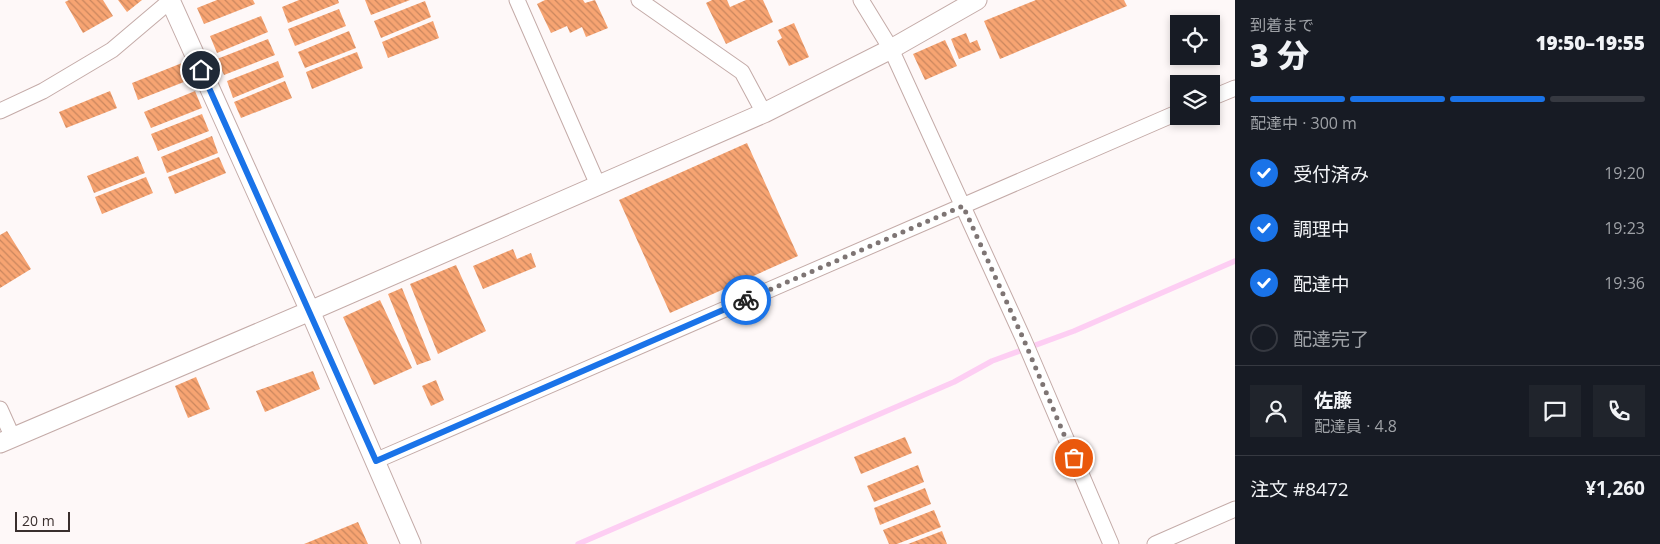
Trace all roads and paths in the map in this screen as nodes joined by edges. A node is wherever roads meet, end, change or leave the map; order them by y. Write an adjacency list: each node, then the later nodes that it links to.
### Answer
1 (170, 0): 9 (street); 14 (street)
2 (518, 0): 12 (street)
3 (639, 0): 10 (street)
4 (861, 0): 6 (street)
5 (977, 0): 6 (street)
6 (891, 49): 10 (street); 13 (street)
7 (1235, 88): 8 (street)
8 (1220, 94)
9 (0, 111)
10 (764, 113): 12 (street)
11 (1170, 116): 13 (street)
12 (598, 185): 14 (street)
13 (963, 206): 17 (street); 20 (street)
14 (310, 312): 16 (street); 17 (street)
15 (0, 409): 16 (street)
16 (6, 441)
17 (376, 461): 19 (street)
18 (1235, 509): 21 (street)
19 (411, 544)
20 (1111, 544)
21 (1155, 544)

